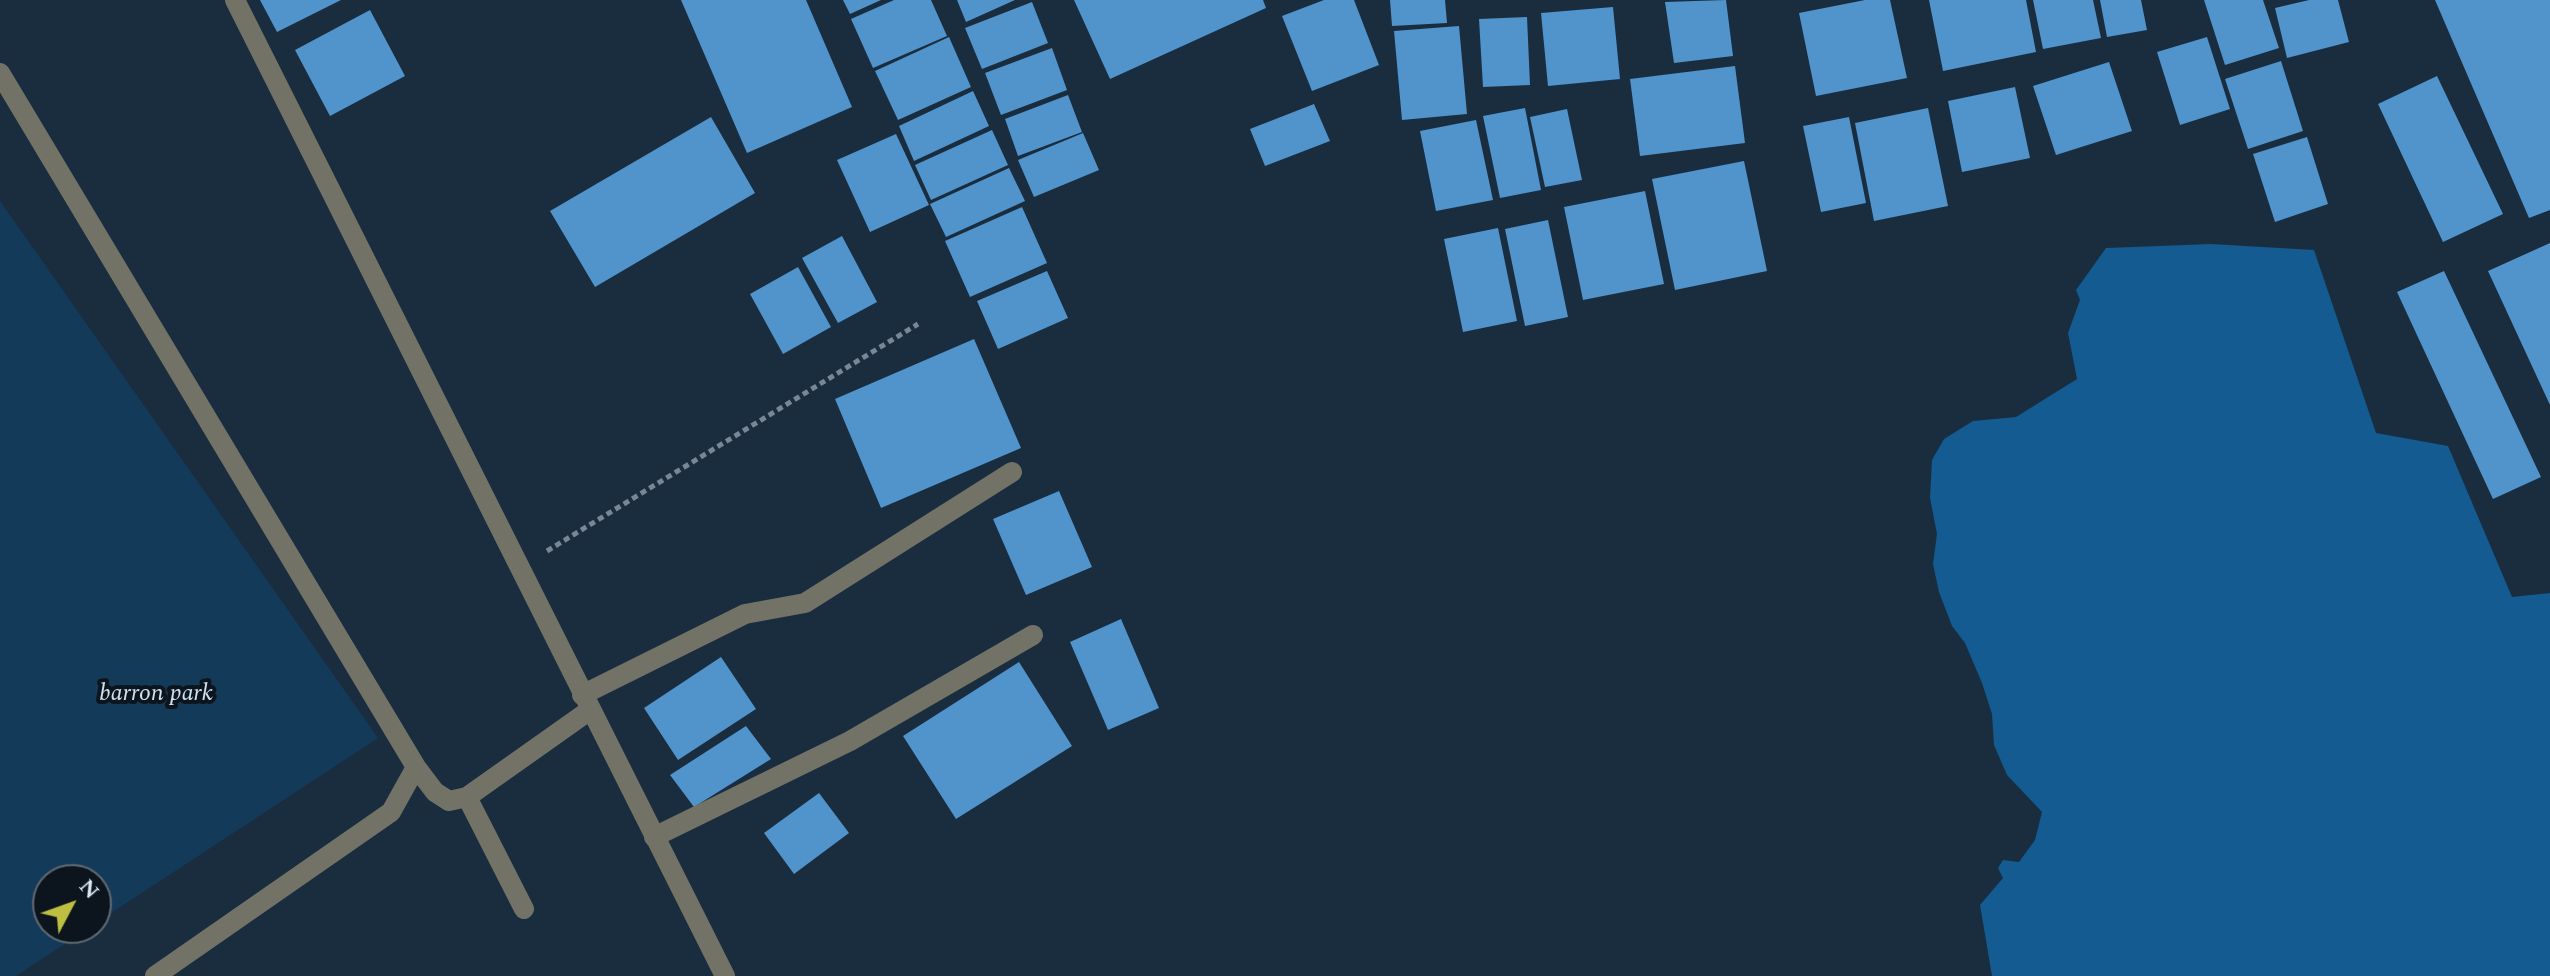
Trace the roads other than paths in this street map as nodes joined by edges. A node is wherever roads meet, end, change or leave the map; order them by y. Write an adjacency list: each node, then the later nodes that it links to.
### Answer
1 (235, 0): 5 (street)
2 (0, 73): 6 (street)
3 (1012, 472): 5 (street)
4 (1033, 635): 8 (street)
5 (586, 702): 7 (street); 8 (street)
6 (416, 767): 7 (street); 10 (street)
7 (467, 797): 9 (street)
8 (654, 837): 11 (street)
9 (524, 909)
10 (155, 976)
11 (725, 976)

